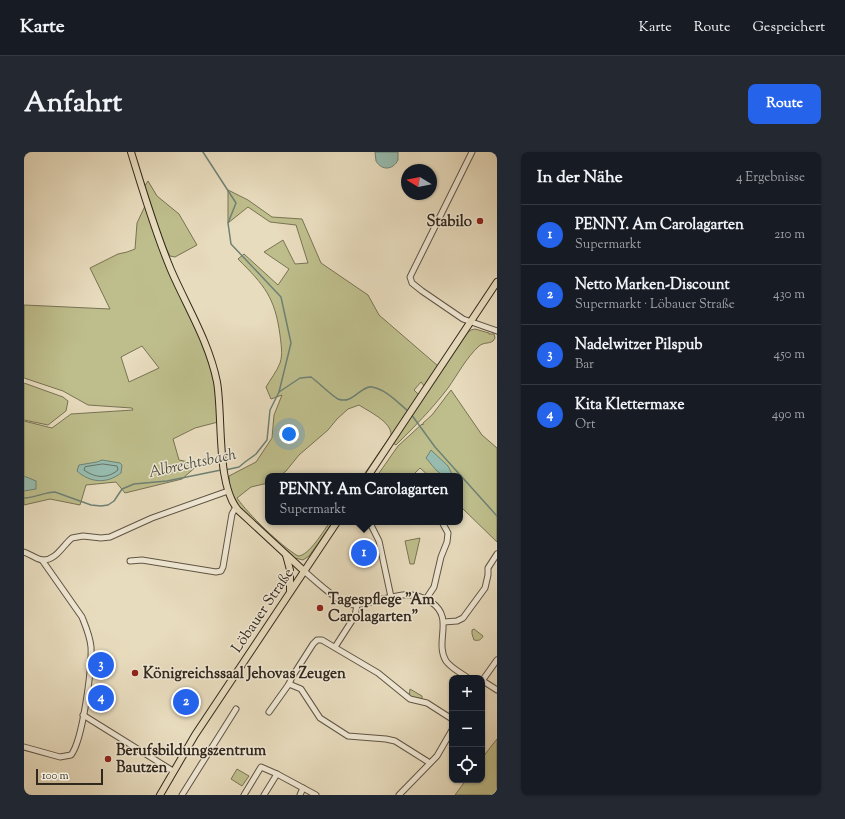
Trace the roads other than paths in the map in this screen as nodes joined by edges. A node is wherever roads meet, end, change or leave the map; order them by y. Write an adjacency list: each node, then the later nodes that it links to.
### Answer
1 (131, 152): 7 (main road)
2 (472, 152): 4 (street)
3 (497, 282): 4 (main road)
4 (470, 323): 5 (street); 6 (main road)
5 (497, 331)
6 (370, 473)
7 (228, 491): 8 (main road); 15 (street)
8 (236, 507): 14 (main road); 16 (street)
9 (335, 525): 17 (main road, Löbauer Straße)
10 (371, 525): 19 (street)
11 (444, 525): 20 (street)
12 (24, 552): 15 (street)
13 (497, 554): 22 (street)
14 (286, 555): 17 (main road); 18 (main road)
15 (42, 560): 32 (street)
16 (130, 561)
17 (304, 571): 18 (main road, Löbauer Straße); 21 (street)
18 (290, 592): 37 (main road, Löbauer Straße)
19 (391, 597): 20 (street); 21 (street)
20 (426, 599): 22 (street)
21 (357, 605): 23 (street)
22 (444, 622): 25 (street)
23 (335, 647): 28 (street); 33 (street)
24 (497, 660): 26 (street)
25 (464, 675)
26 (485, 678)
27 (485, 682): 29 (street)
28 (289, 684): 31 (street); 36 (street)
29 (497, 690)
30 (236, 708): 41 (street)
31 (269, 712)
32 (83, 715): 35 (street); 37 (street)
33 (449, 717)
34 (449, 735): 36 (street)
35 (24, 747)
36 (430, 763): 46 (street)
37 (173, 771): 40 (main road, Löbauer Straße)
38 (277, 774): 39 (street); 42 (street); 43 (street)
39 (303, 788): 44 (street); 45 (street)
40 (160, 795)
41 (182, 795)
42 (244, 795)
43 (264, 795)
44 (300, 795)
45 (316, 795)
46 (399, 795)

